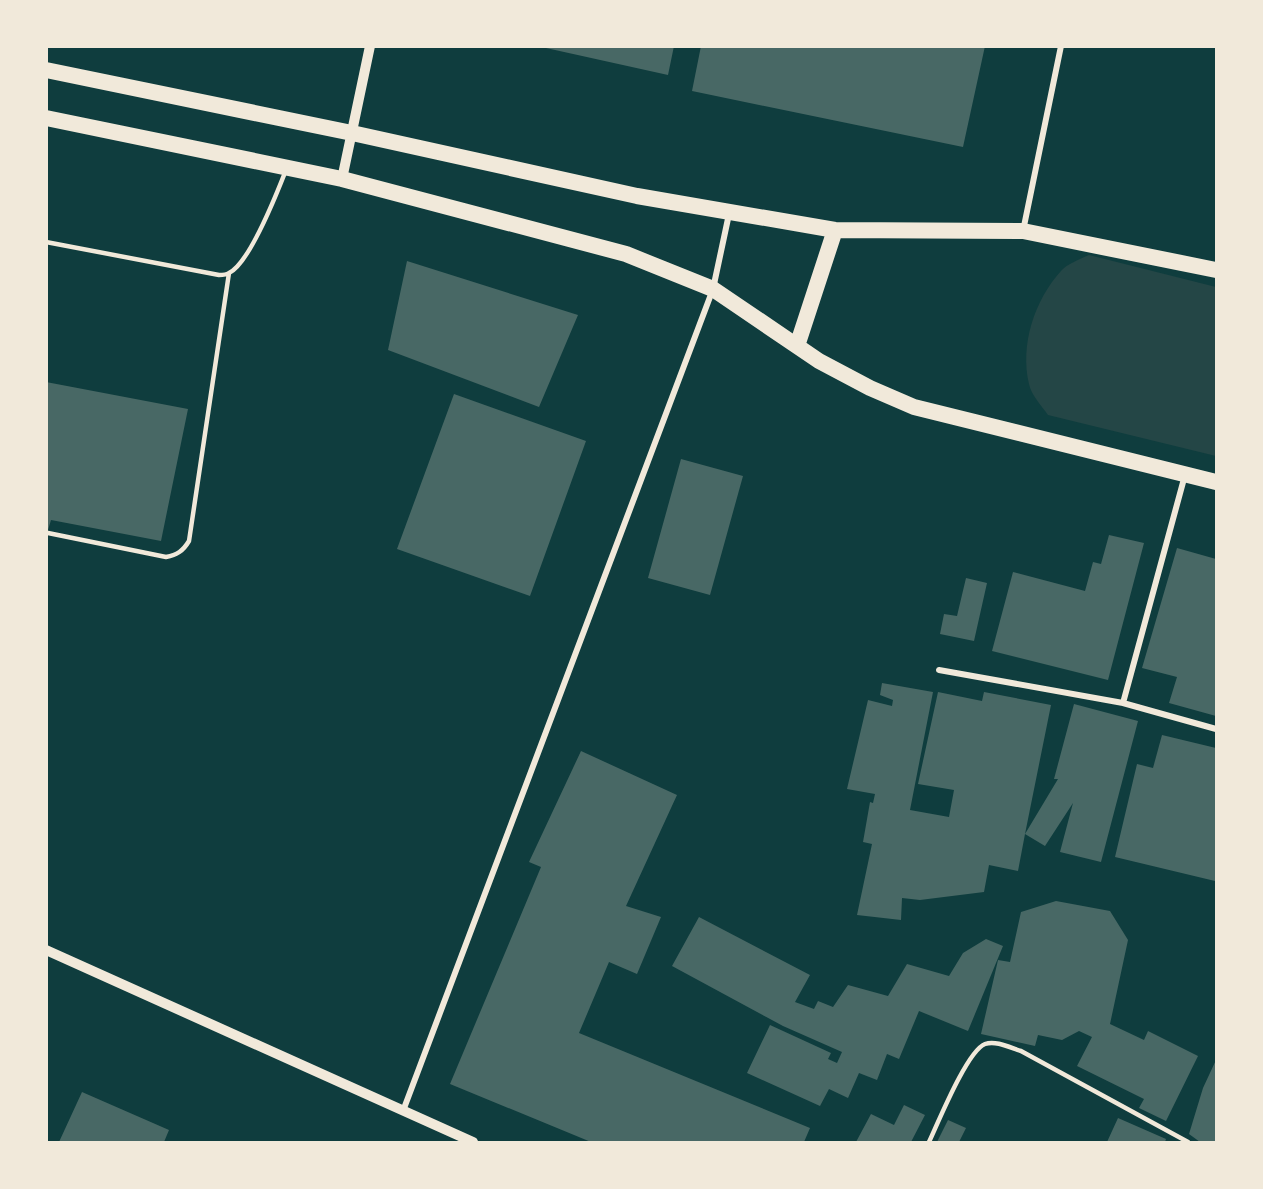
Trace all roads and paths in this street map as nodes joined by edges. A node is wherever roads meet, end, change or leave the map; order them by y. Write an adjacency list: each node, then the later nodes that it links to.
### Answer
1 (370, 46): 5 (street)
2 (1061, 46): 10 (street)
3 (46, 70): 5 (highway)
4 (46, 118): 6 (highway)
5 (352, 133): 7 (street); 8 (highway)
6 (287, 168): 7 (highway); 13 (lane)
7 (342, 179): 14 (highway)
8 (730, 211): 9 (highway); 14 (street)
9 (835, 230): 10 (highway); 15 (highway)
10 (1023, 231): 12 (highway)
11 (46, 242): 13 (lane)
12 (1216, 270)
13 (229, 273): 18 (lane)
14 (713, 289): 15 (highway); 23 (street)
15 (797, 346): 16 (highway)
16 (1185, 474): 17 (highway); 20 (street)
17 (1216, 482)
18 (48, 533)
19 (939, 670): 20 (street)
20 (1123, 703): 21 (street)
21 (1216, 729)
22 (46, 950): 23 (street)
23 (403, 1111): 24 (street)
24 (473, 1143)
25 (929, 1143): 26 (lane)
26 (1188, 1143)

